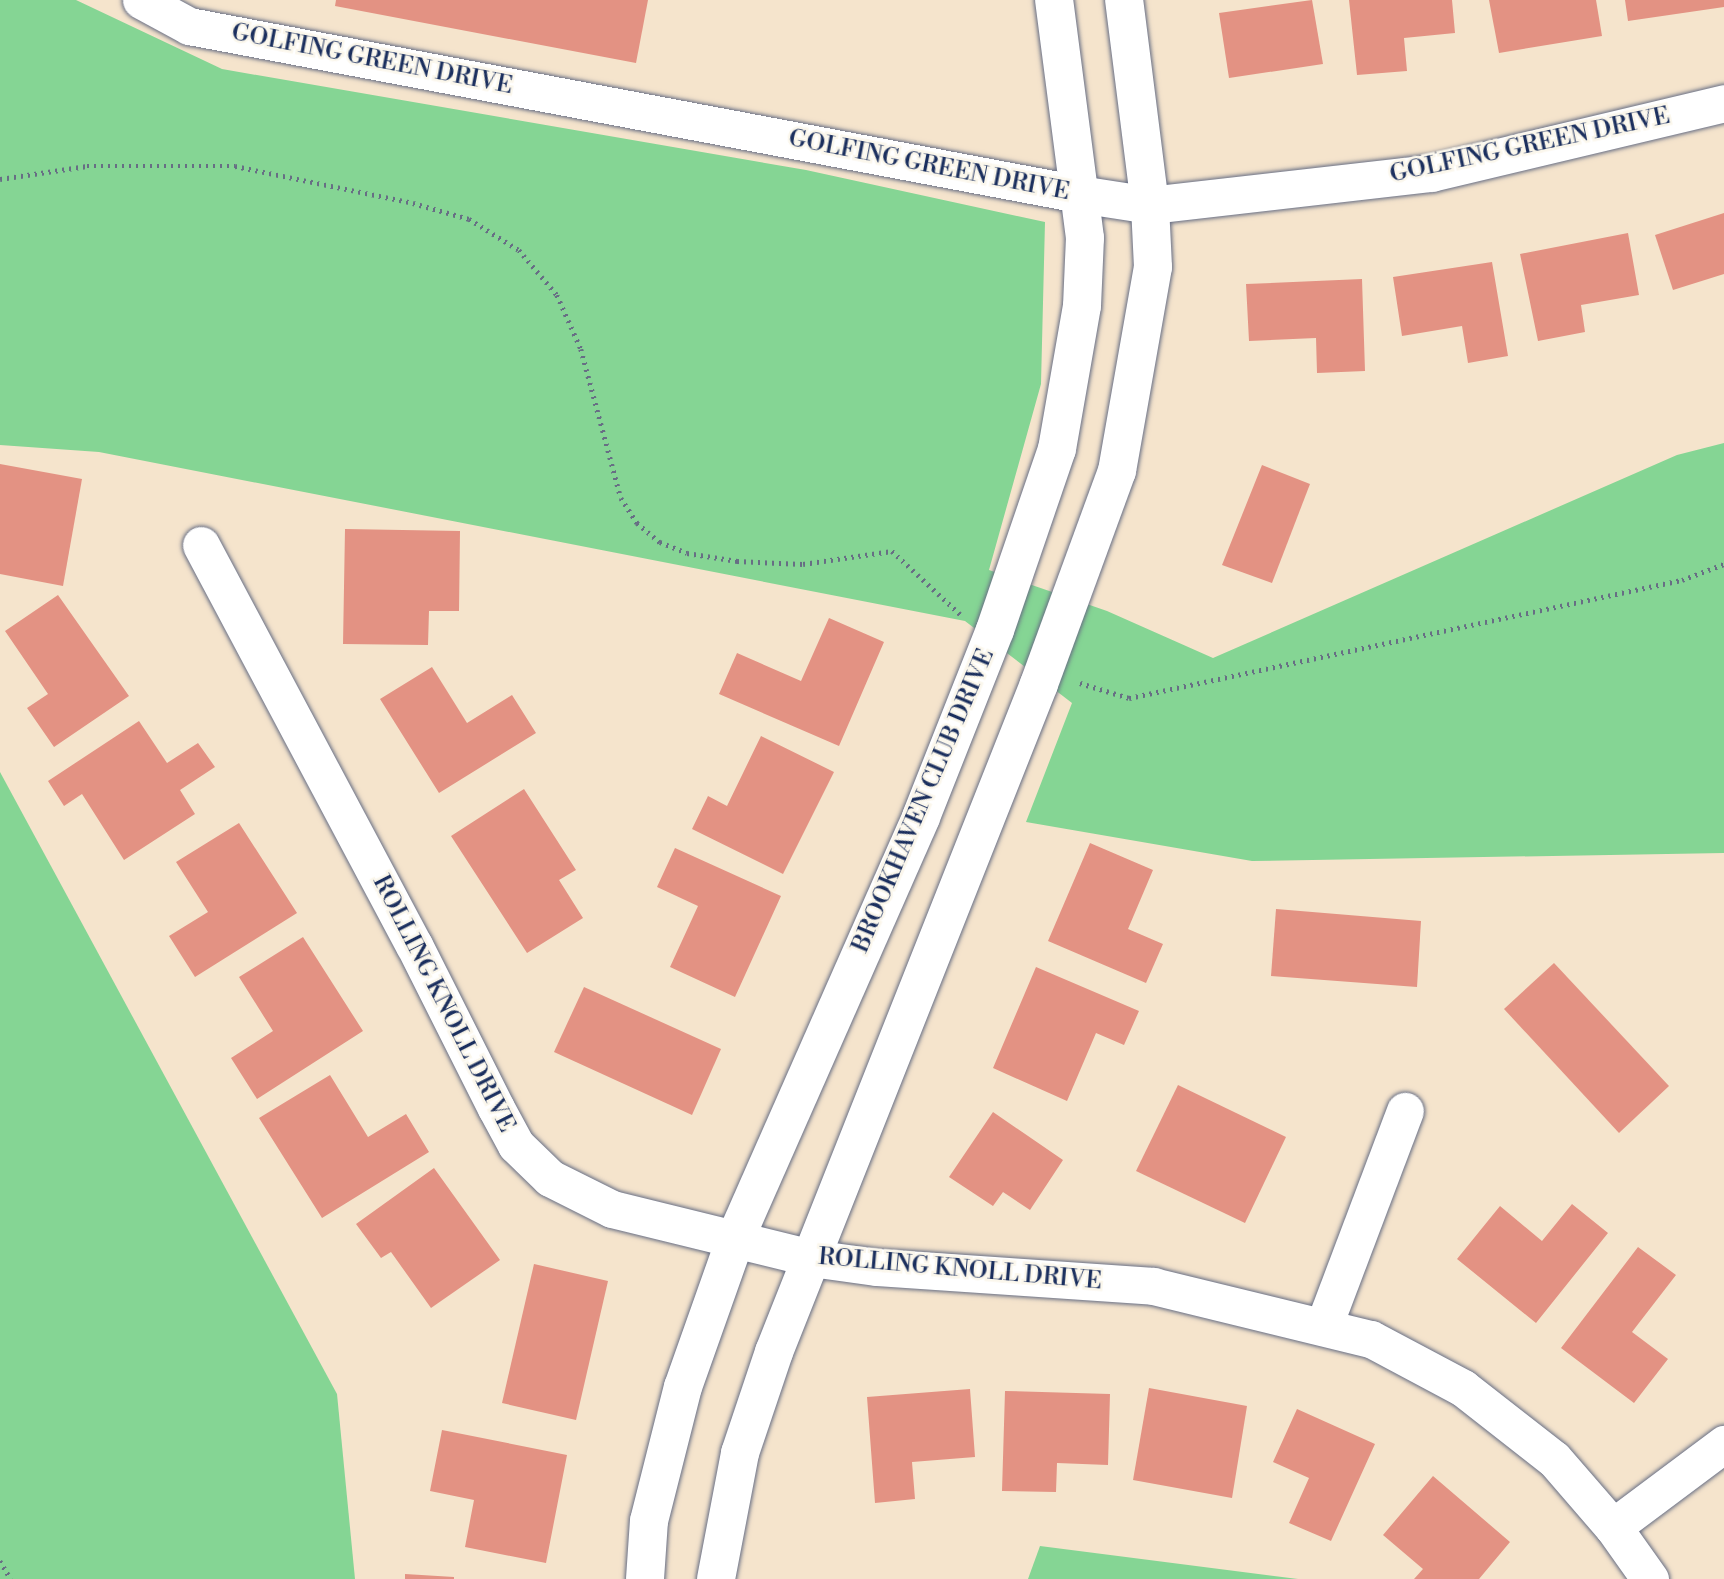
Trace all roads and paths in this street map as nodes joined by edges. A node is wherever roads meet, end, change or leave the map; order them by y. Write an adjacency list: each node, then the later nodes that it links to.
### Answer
1 (141, 0): 4 (street, GOLFING GREEN DRIVE)
2 (1055, 0): 7 (main road, BROOKHAVEN CLUB DRIVE)
3 (1124, 0): 8 (main road)
4 (198, 13): 7 (street, GOLFING GREEN DRIVE)
5 (1724, 103): 8 (street, GOLFING GREEN DRIVE)
6 (0, 178): 11 (path)
7 (1079, 194): 8 (street, GOLFING GREEN DRIVE); 11 (main road, BROOKHAVEN CLUB DRIVE)
8 (1150, 205): 12 (main road)
9 (201, 545): 14 (street, ROLLING KNOLL DRIVE)
10 (1724, 564): 12 (path)
11 (990, 643): 14 (main road, BROOKHAVEN CLUB DRIVE)
12 (1042, 677): 15 (main road)
13 (1405, 1111): 16 (street)
14 (736, 1237): 15 (street, ROLLING KNOLL DRIVE); 21 (main road, BROOKHAVEN CLUB DRIVE)
15 (811, 1258): 16 (street, ROLLING KNOLL DRIVE); 22 (main road)
16 (1324, 1325): 18 (street, ROLLING KNOLL DRIVE)
17 (1724, 1444): 18 (street)
18 (1613, 1527): 23 (street, ROLLING KNOLL DRIVE)
19 (0, 1561): 20 (path)
20 (11, 1579)
21 (645, 1579)
22 (716, 1579)
23 (1650, 1579)

